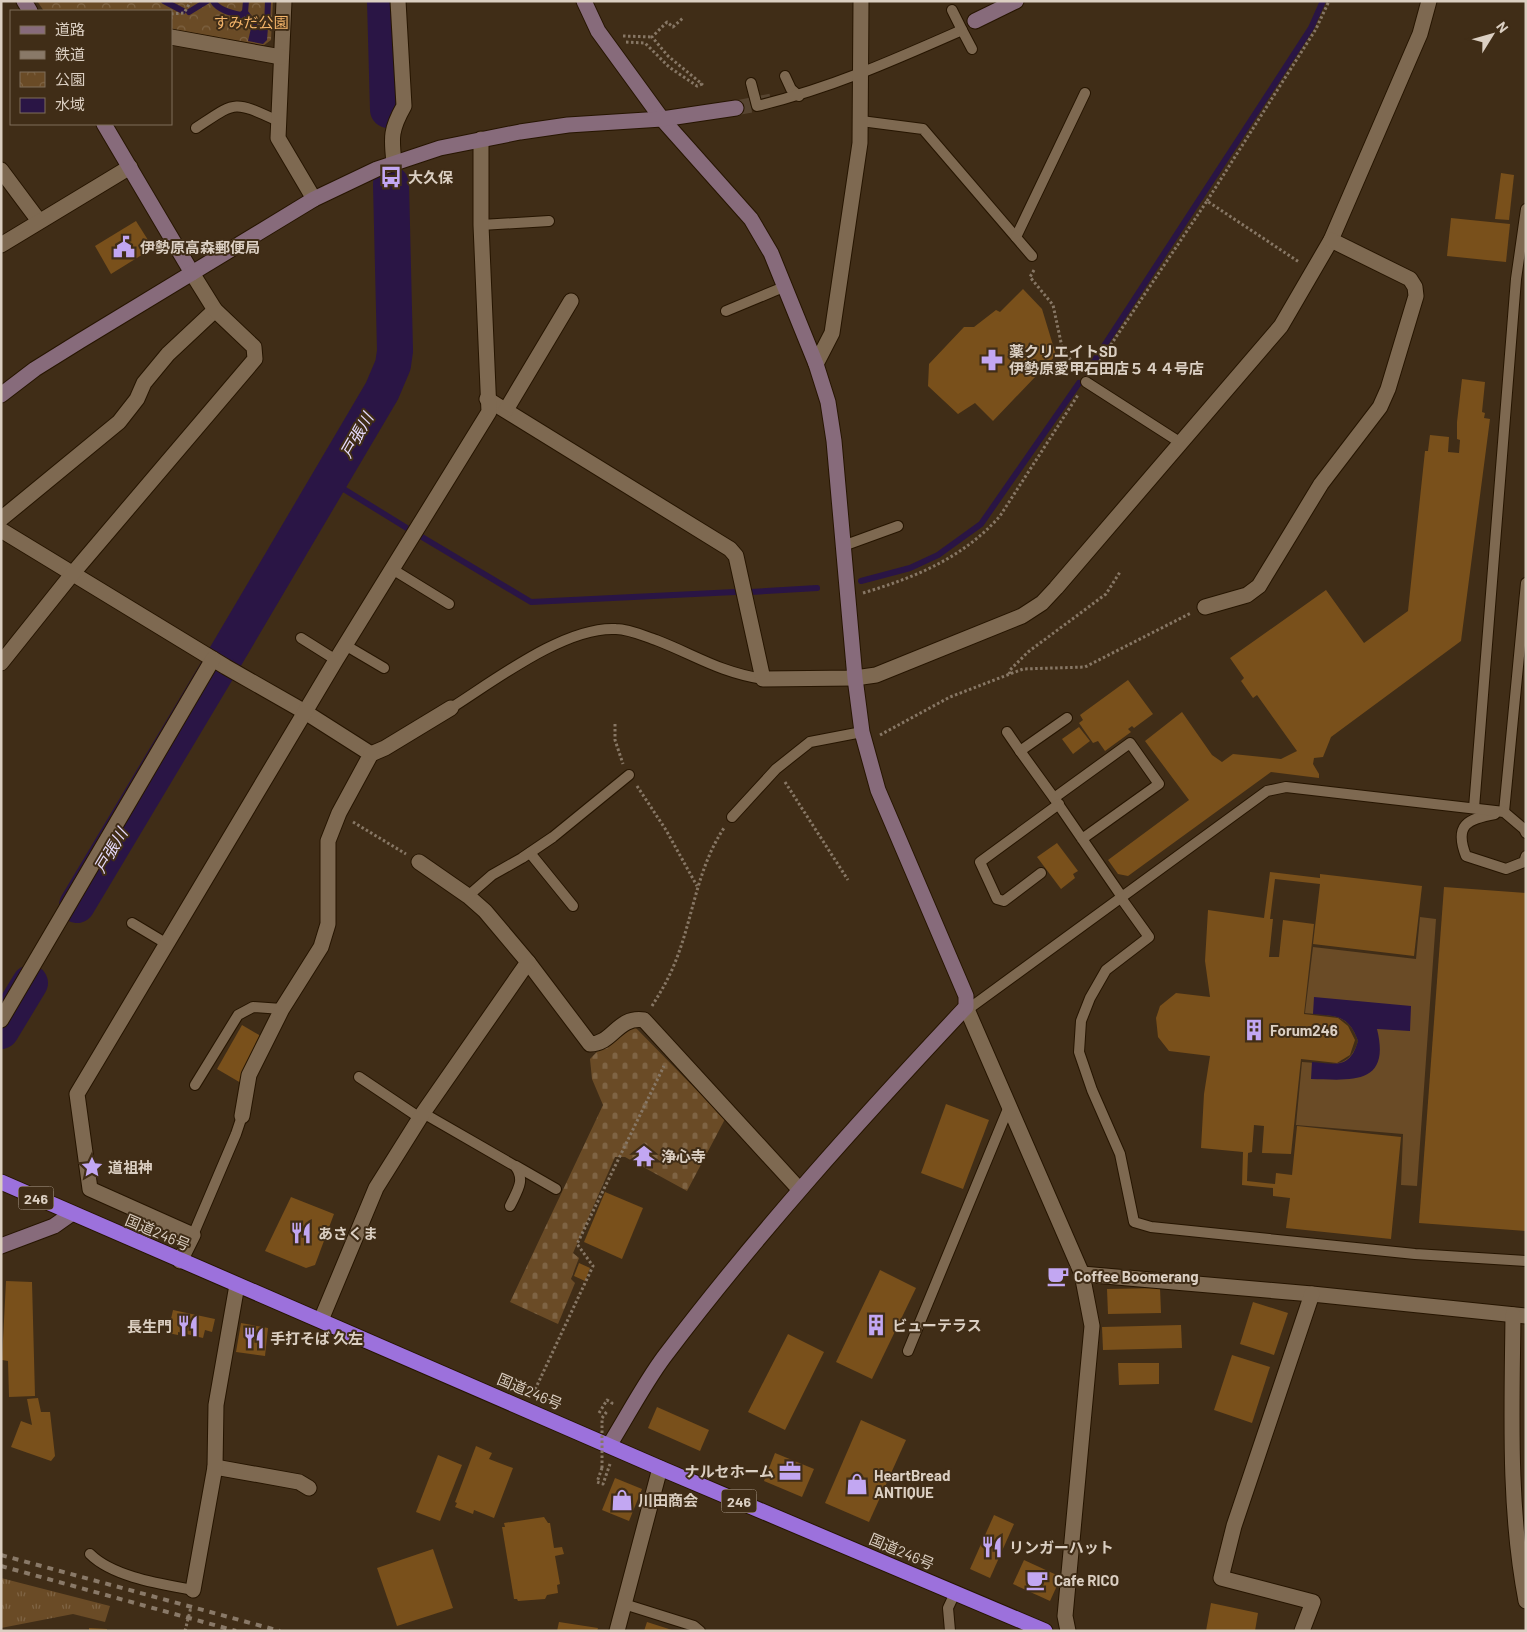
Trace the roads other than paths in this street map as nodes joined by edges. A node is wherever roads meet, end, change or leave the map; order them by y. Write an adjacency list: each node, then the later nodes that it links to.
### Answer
1 (284, 1): 11 (street)
2 (398, 1): 24 (street)
3 (584, 1): 18 (street)
4 (861, 1): 12 (street)
5 (1016, 1): 8 (street)
6 (1429, 1): 33 (street)
7 (952, 10): 8 (lane)
8 (968, 25): 10 (lane); 12 (lane)
9 (172, 37): 11 (street)
10 (972, 49)
11 (281, 57): 19 (street)
12 (862, 74): 16 (lane); 20 (street)
13 (784, 76): 16 (lane)
14 (751, 83): 16 (lane)
15 (1085, 93): 32 (lane)
16 (799, 96)
17 (736, 108): 18 (street)
18 (662, 119): 23 (street); 37 (street)
19 (278, 121): 22 (lane); 27 (street)
20 (861, 121): 32 (lane); 41 (street)
21 (105, 125): 25 (street)
22 (196, 128)
23 (481, 139): 24 (street); 31 (street)
24 (394, 162): 27 (street)
25 (130, 167): 29 (street); 36 (street)
26 (1, 170): 29 (street)
27 (314, 199): 36 (street)
28 (1526, 210): 73 (lane)
29 (39, 221): 34 (street)
30 (549, 222): 31 (lane)
31 (481, 225): 44 (street)
32 (1016, 237): 35 (lane)
33 (1331, 240): 46 (street); 55 (street)
34 (1, 245)
35 (1032, 256)
36 (192, 273): 39 (street); 43 (street)
37 (786, 286): 40 (lane); 41 (street)
38 (571, 301): 45 (street)
39 (215, 310): 47 (street); 52 (street)
40 (726, 311)
41 (816, 364): 50 (street)
42 (1086, 382): 46 (lane)
43 (1, 395)
44 (487, 399): 45 (street); 51 (street)
45 (506, 410): 63 (street)
46 (1181, 442): 62 (street)
47 (1, 519)
48 (898, 526): 50 (lane)
49 (1, 530): 52 (street)
50 (843, 546): 62 (street)
51 (392, 569): 54 (lane); 57 (street)
52 (73, 573): 59 (street); 60 (street)
53 (1526, 583): 74 (lane)
54 (449, 604)
55 (1205, 607)
56 (302, 638): 58 (lane)
57 (345, 644): 58 (street); 61 (lane)
58 (336, 660): 65 (street)
59 (1, 663)
60 (219, 663): 65 (street); 90 (street)
61 (384, 668)
62 (855, 678): 63 (street); 68 (street)
63 (763, 679): 64 (lane)
64 (451, 708): 70 (street)
65 (305, 712): 70 (street); 86 (street)
66 (1067, 718): 69 (lane)
67 (1007, 732): 69 (lane)
68 (864, 738): 75 (lane); 89 (street)
69 (1020, 751): 72 (lane)
70 (371, 754): 88 (street)
71 (629, 775): 78 (lane)
72 (1056, 801): 77 (lane); 77 (lane); 81 (lane)
73 (1474, 808): 74 (lane); 83 (lane)
74 (1504, 812): 76 (lane); 79 (lane)
75 (732, 816)
76 (1526, 833)
77 (1082, 839): 83 (lane)
78 (530, 853): 82 (lane); 84 (lane)
79 (1526, 856)
80 (419, 862): 82 (street)
81 (1041, 873)
82 (468, 896): 87 (street)
83 (1121, 898): 89 (lane); 105 (lane)
84 (573, 906)
85 (132, 923): 86 (lane)
86 (167, 944): 102 (street)
87 (528, 962): 94 (street); 99 (street)
88 (282, 1009): 92 (lane); 95 (street)
89 (966, 1009): 93 (street); 99 (street)
90 (1, 1020)
91 (359, 1077): 94 (lane)
92 (195, 1085)
93 (1010, 1104): 106 (street); 111 (lane)
94 (422, 1115): 96 (lane); 110 (street)
95 (242, 1116): 102 (lane)
96 (515, 1166): 98 (lane); 100 (lane)
97 (1, 1182): 101 (highway, 国道246号 / 246)
98 (556, 1189)
99 (799, 1189): 112 (street)
100 (510, 1206)
101 (71, 1214): 103 (street); 104 (highway, 国道246号 / 246)
102 (193, 1235): 104 (street)
103 (1, 1246)
104 (180, 1260): 107 (highway, 国道246号 / 246)
105 (1526, 1261)
106 (1082, 1274): 108 (street); 126 (street)
107 (237, 1285): 110 (highway, 国道246号 / 246); 113 (street)
108 (1312, 1294): 109 (street); 127 (street)
109 (1520, 1316): 117 (street)
110 (321, 1320): 112 (highway, 国道246号 / 246)
111 (908, 1350)
112 (610, 1444): 114 (highway, 国道246号 / 246)
113 (215, 1467): 115 (street); 118 (street)
114 (660, 1468): 119 (highway, 国道246号 / 246); 121 (street)
115 (309, 1488)
116 (90, 1554): 118 (lane)
117 (1522, 1560): 120 (street)
118 (194, 1590)
119 (955, 1593): 124 (lane); 125 (highway, 国道246号 / 246)
120 (1526, 1601)
121 (624, 1604): 122 (street); 123 (lane)
122 (617, 1631)
123 (700, 1631)
124 (950, 1631)
125 (1045, 1631)
126 (1068, 1631)
127 (1302, 1631)

